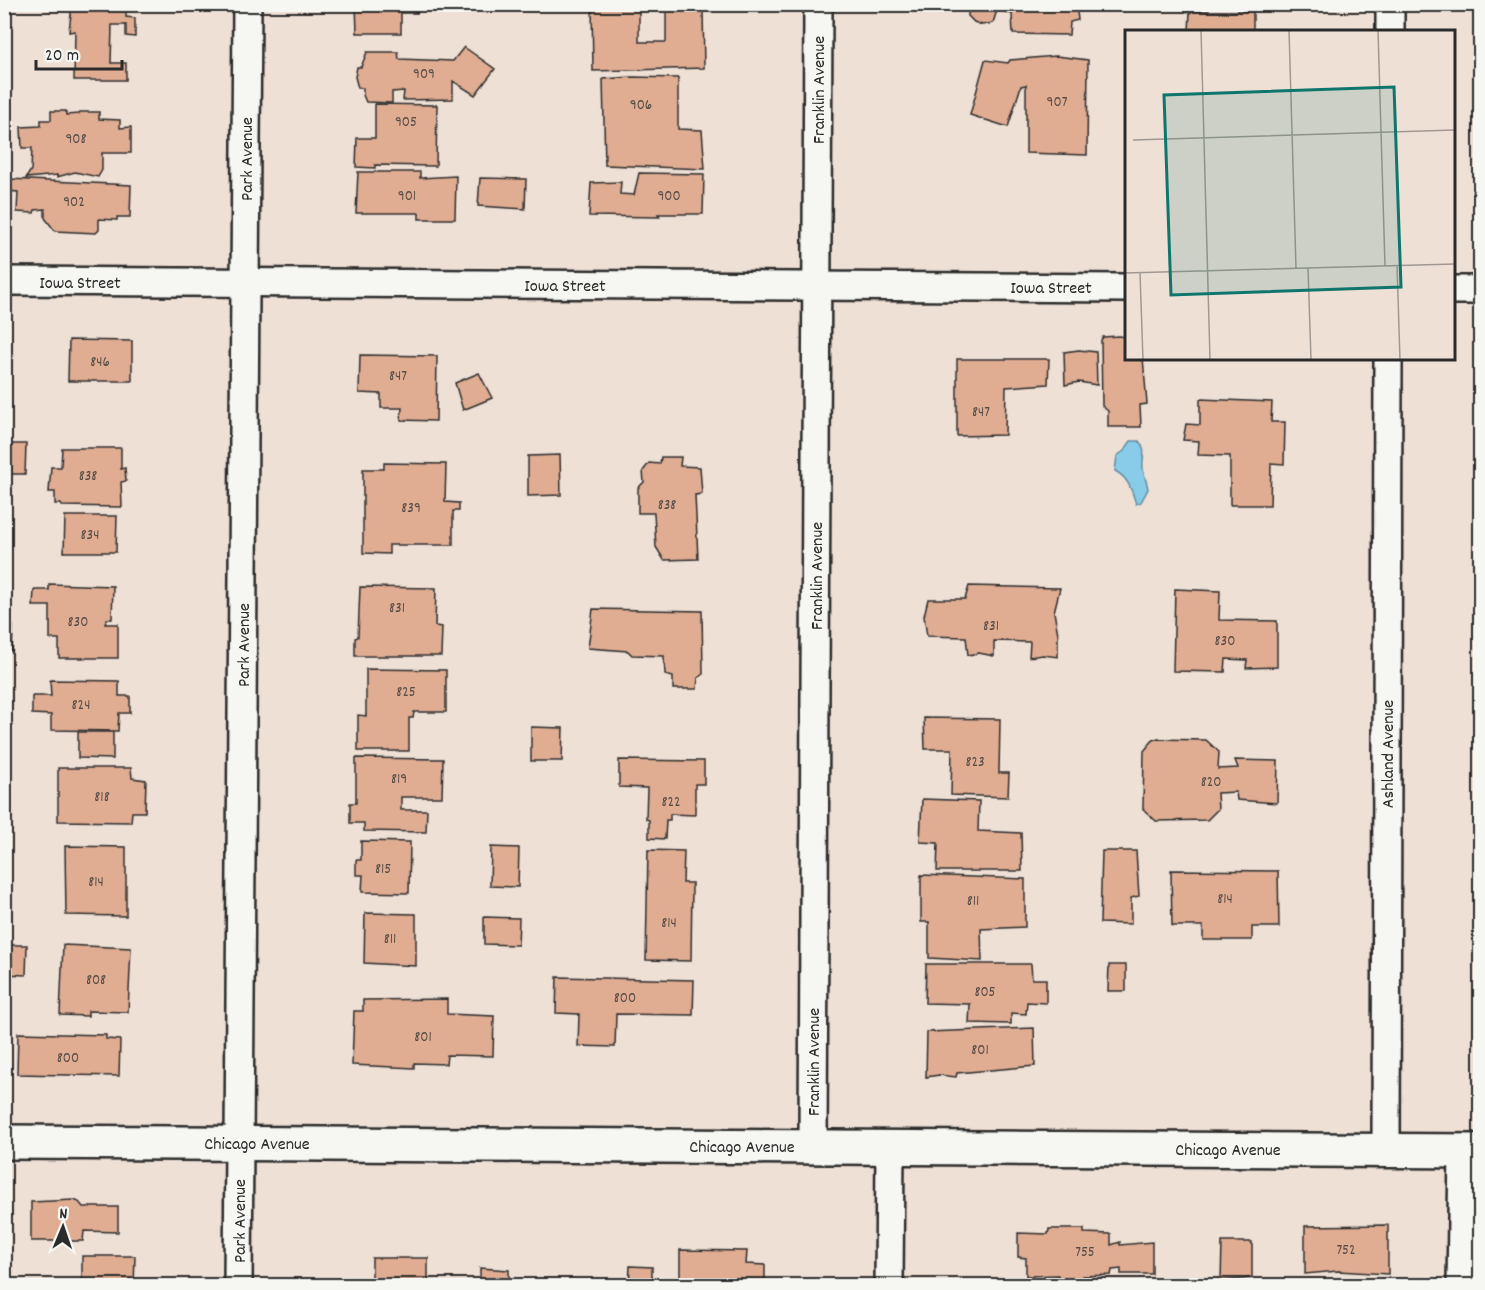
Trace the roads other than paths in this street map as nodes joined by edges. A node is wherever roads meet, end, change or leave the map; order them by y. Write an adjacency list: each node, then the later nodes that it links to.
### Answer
1 (247, 4): 6 (street, Park Avenue)
2 (819, 4): 7 (street, Franklin Avenue)
3 (1390, 4): 4 (street)
4 (1390, 30)
5 (4, 281): 6 (street, Iowa Street)
6 (246, 283): 7 (street, Iowa Street); 13 (street, Park Avenue)
7 (817, 286): 8 (street, Iowa Street); 14 (street, Franklin Avenue)
8 (1125, 288)
9 (1455, 290): 10 (street)
10 (1480, 290)
11 (1388, 360): 16 (street, Ashland Avenue)
12 (4, 1142): 13 (main road, Chicago Avenue)
13 (240, 1143): 14 (main road, Chicago Avenue); 18 (street, Park Avenue)
14 (813, 1147): 15 (main road, Chicago Avenue)
15 (890, 1147): 16 (main road, Chicago Avenue); 19 (street)
16 (1386, 1150): 17 (main road, Chicago Avenue)
17 (1472, 1151): 20 (street)
18 (238, 1286)
19 (889, 1286)
20 (1461, 1286)

